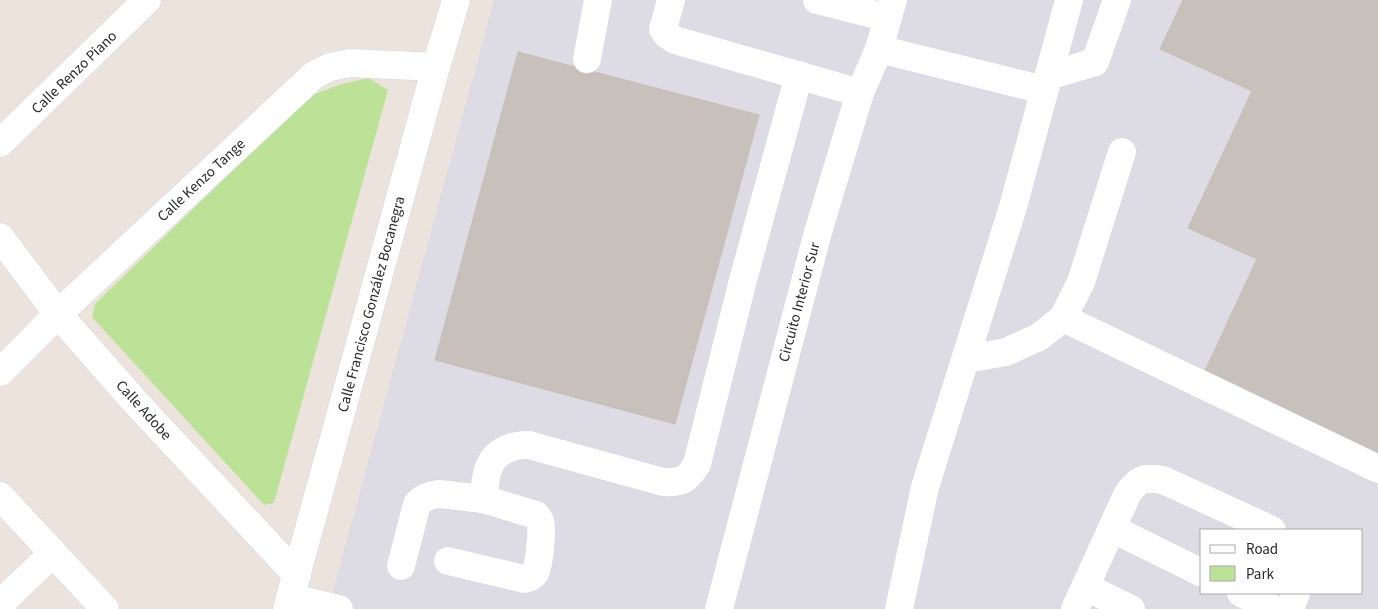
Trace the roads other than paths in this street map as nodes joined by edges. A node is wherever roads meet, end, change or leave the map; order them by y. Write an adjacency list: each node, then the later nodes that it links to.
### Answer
1 (147, 0): 15 (street, Calle Renzo Piano)
2 (456, 0): 11 (street, Calle Francisco González Bocanegra)
3 (598, 0): 10 (street)
4 (671, 0): 12 (street)
5 (817, 0): 8 (street)
6 (1069, 0): 13 (street)
7 (1117, 0): 13 (street)
8 (890, 9): 9 (street, Circuito Interior Sur)
9 (879, 50): 13 (street); 14 (street, Circuito Interior Sur)
10 (587, 59)
11 (436, 67): 18 (street, Calle Kenzo Tange); 31 (street, Calle Francisco González Bocanegra)
12 (799, 75): 14 (street); 24 (street)
13 (1046, 83): 20 (street)
14 (860, 93): 38 (street, Circuito Interior Sur)
15 (0, 144)
16 (1122, 152): 19 (street)
17 (0, 237): 18 (street, Calle Adobe)
18 (58, 314): 21 (street, Calle Kenzo Tange); 31 (street, Calle Adobe)
19 (1063, 318): 20 (street); 22 (street)
20 (966, 359): 39 (street)
21 (0, 372)
22 (1378, 469)
23 (0, 496): 27 (street)
24 (483, 499): 28 (street); 29 (street)
25 (1113, 529): 26 (street); 30 (street); 34 (street)
26 (1270, 529)
27 (54, 553): 35 (street); 36 (street)
28 (448, 561)
29 (401, 566)
30 (1200, 572)
31 (291, 594): 37 (street)
32 (1244, 594): 41 (street)
33 (1296, 594): 42 (street)
34 (1081, 598): 40 (street)
35 (0, 604)
36 (105, 609)
37 (339, 609)
38 (719, 609)
39 (899, 609)
40 (1131, 609)
41 (1274, 609)
42 (1290, 609)

